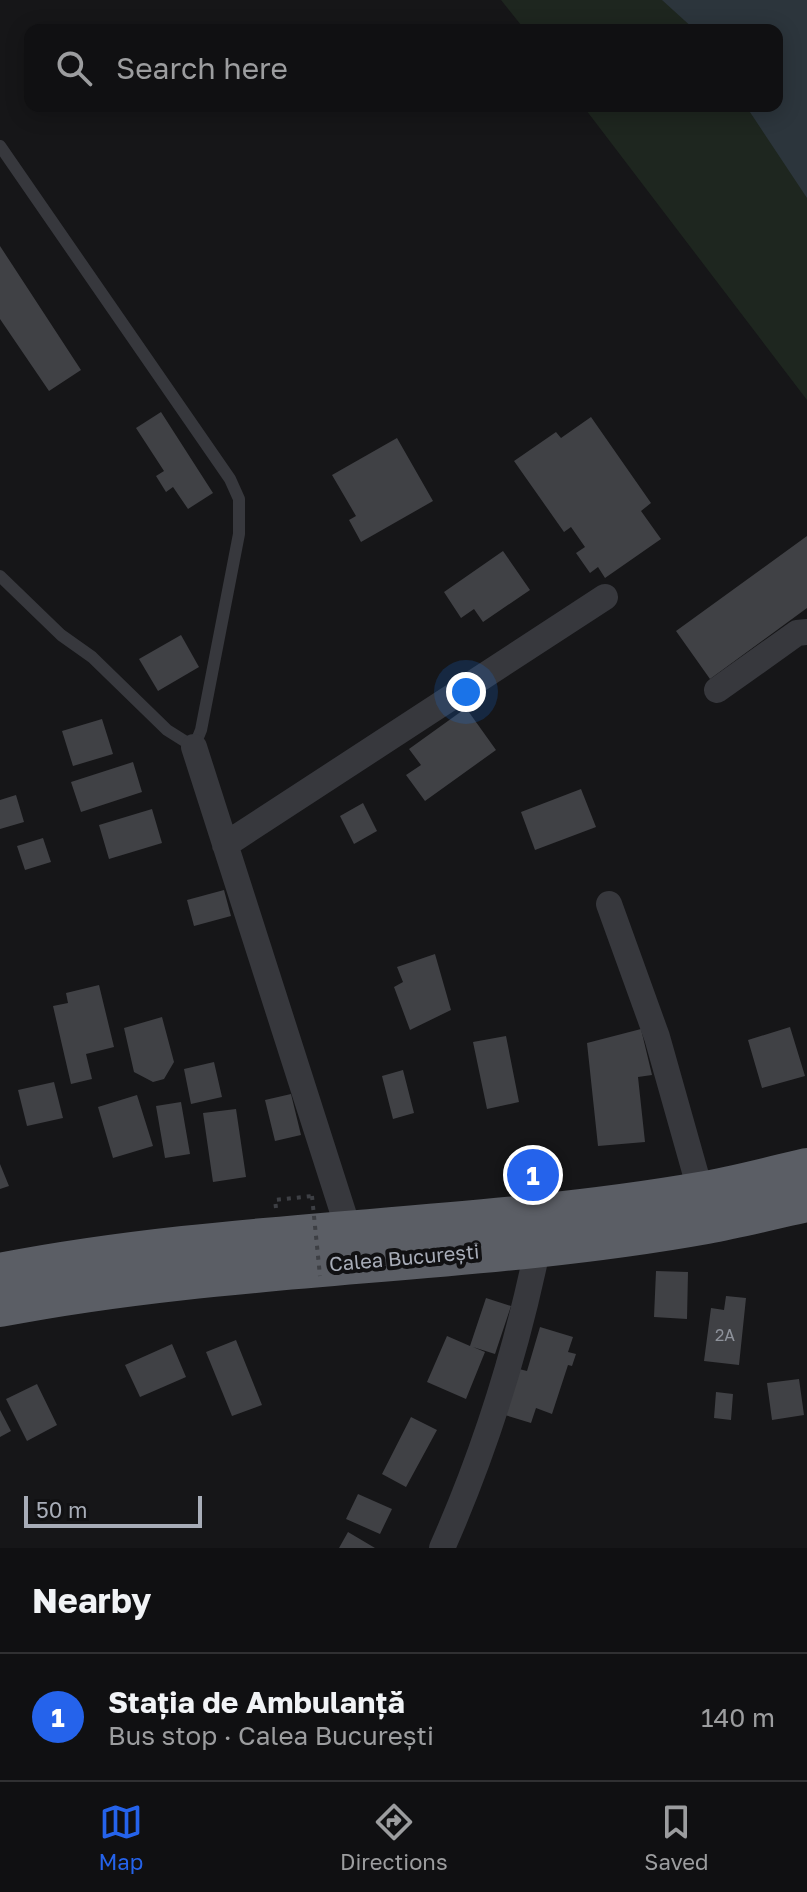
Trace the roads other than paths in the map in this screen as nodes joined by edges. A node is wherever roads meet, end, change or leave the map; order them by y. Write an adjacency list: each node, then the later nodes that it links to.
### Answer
1 (0, 146): 6 (lane)
2 (0, 576): 6 (lane)
3 (605, 597): 7 (street)
4 (807, 632): 5 (street)
5 (717, 690)
6 (194, 747): 7 (street)
7 (225, 845): 12 (street)
8 (609, 904): 10 (street)
9 (807, 1169): 10 (highway, Calea București)
10 (701, 1193): 12 (highway, Calea București)
11 (807, 1201): 13 (highway, Calea București)
12 (349, 1231): 14 (highway, Calea București)
13 (538, 1246): 15 (highway, Calea București); 16 (street)
14 (0, 1274)
15 (0, 1306)
16 (442, 1548)

